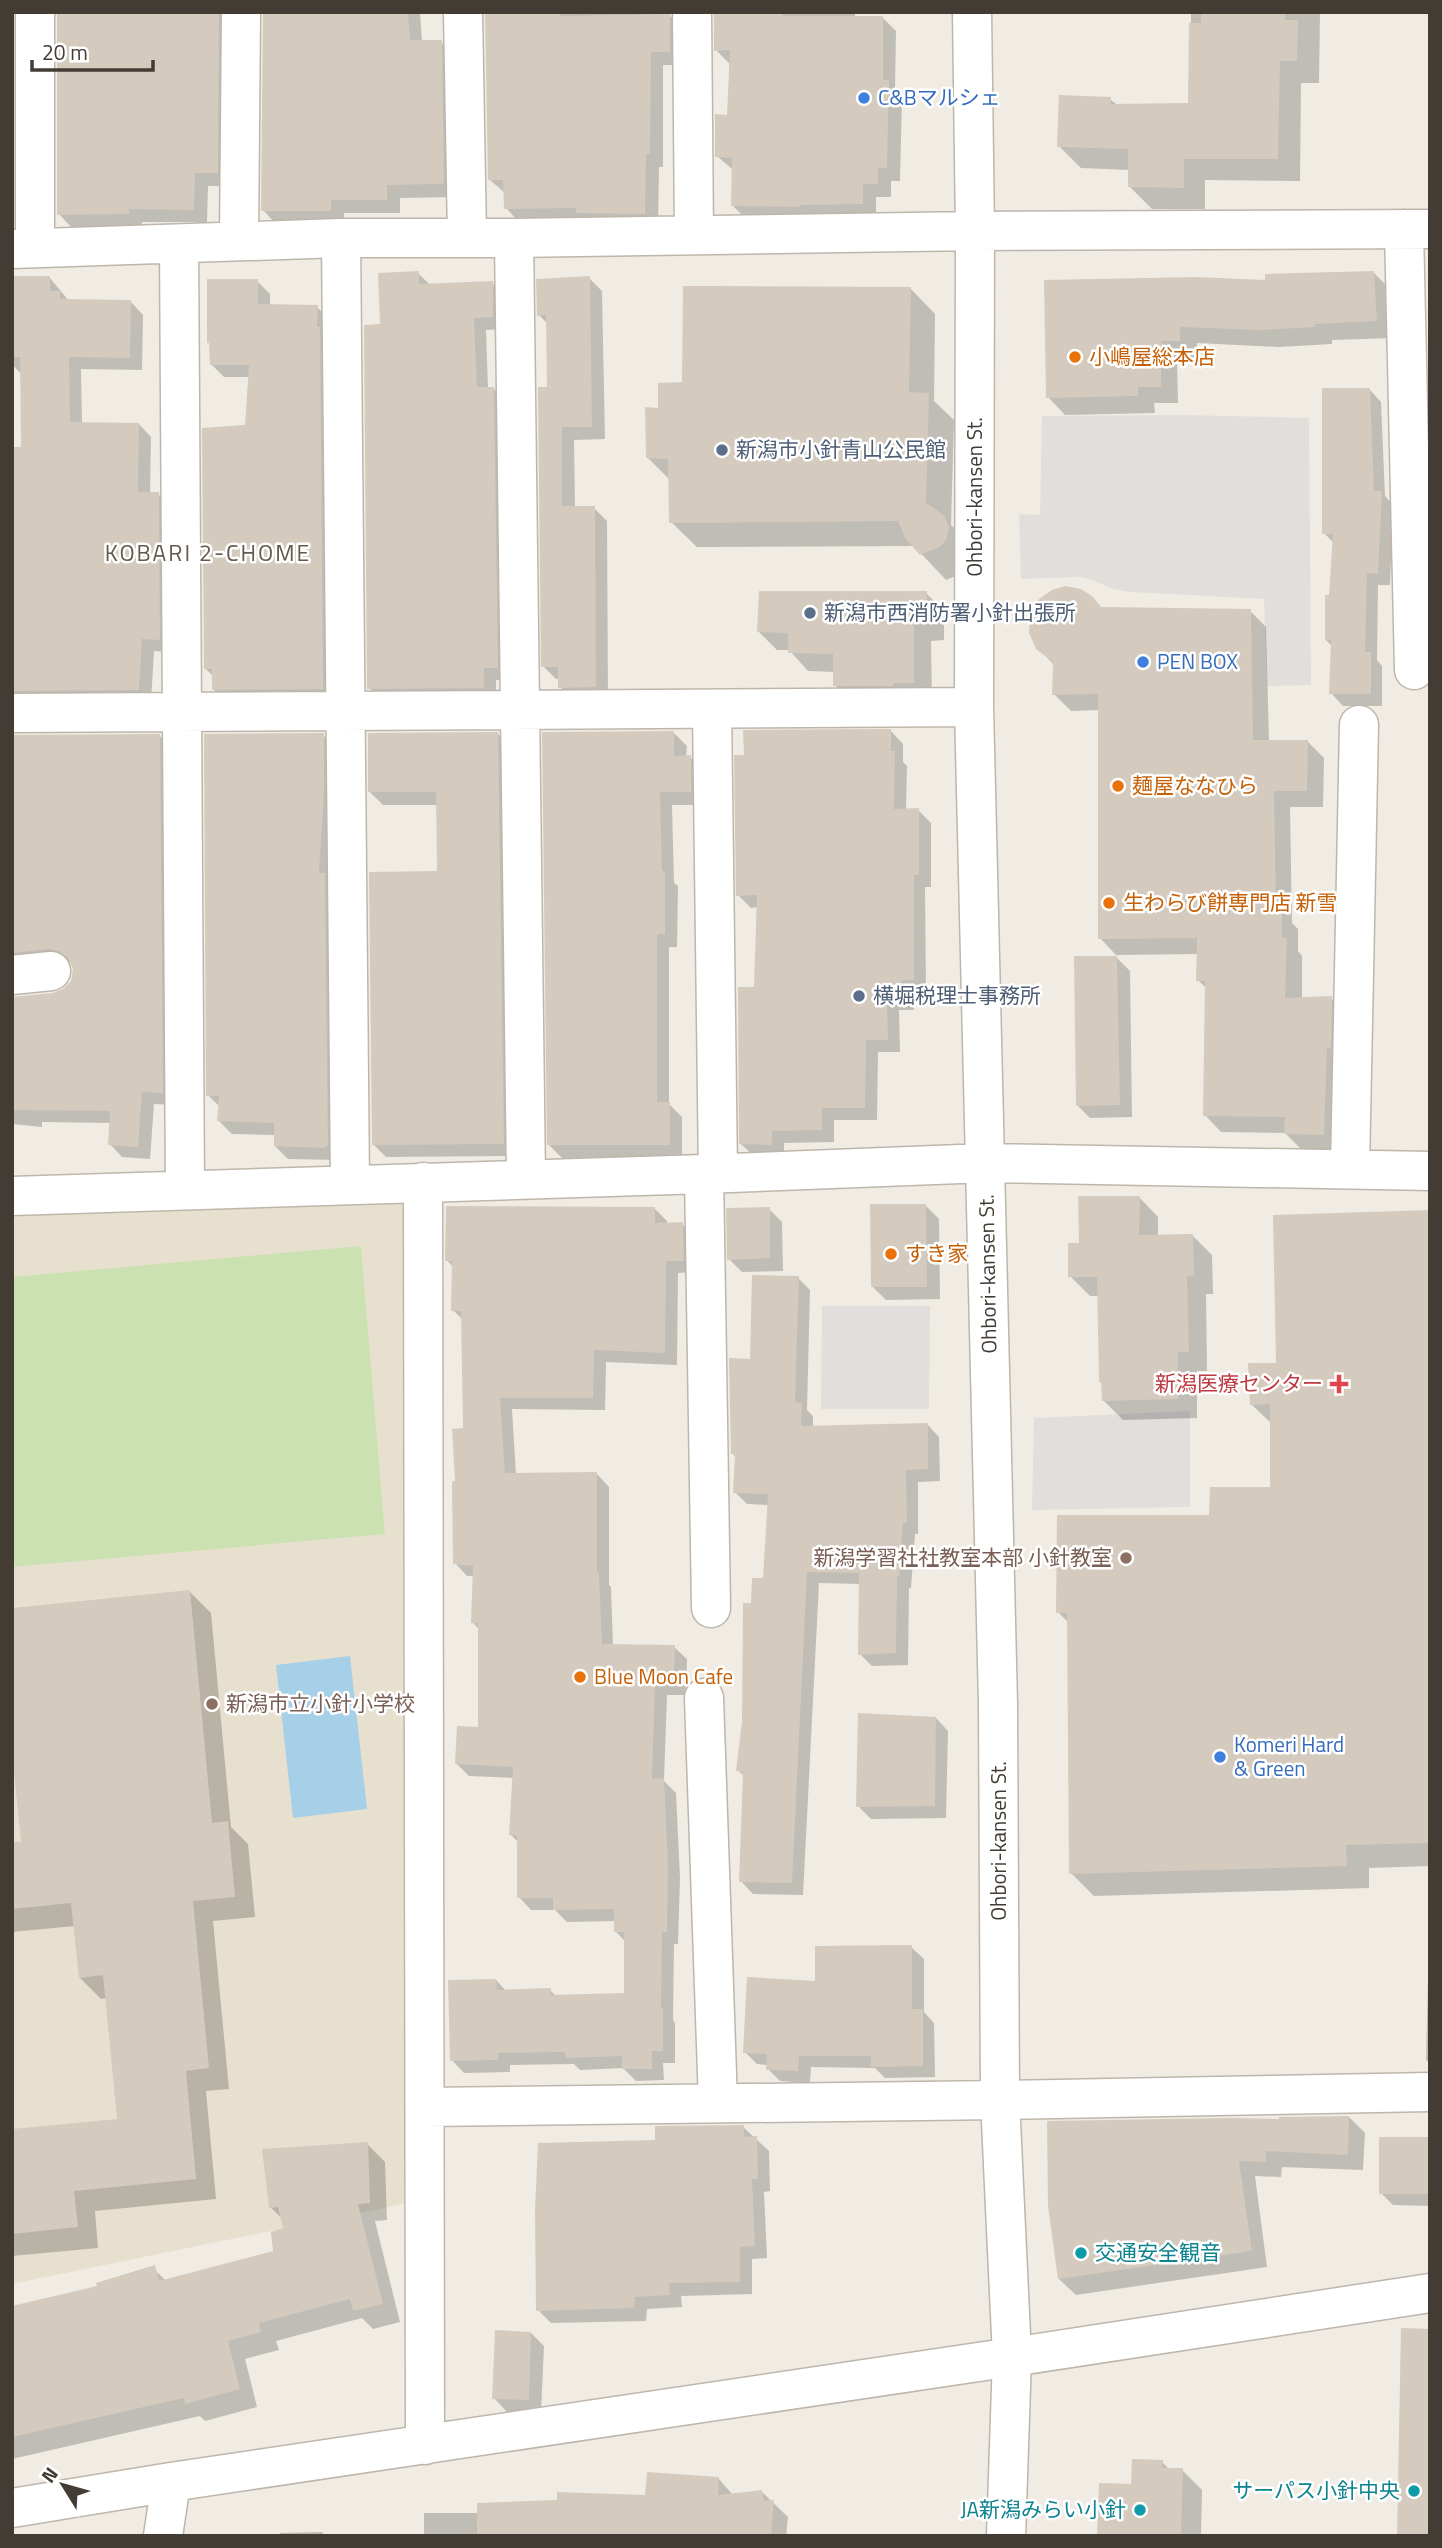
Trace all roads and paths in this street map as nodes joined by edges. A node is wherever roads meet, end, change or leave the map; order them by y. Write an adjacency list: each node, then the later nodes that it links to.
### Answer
1 (35, 12): 14 (street)
2 (241, 12): 12 (street)
3 (463, 12): 10 (street)
4 (692, 12): 8 (street)
5 (972, 12): 7 (street, Ohbori-kansen St.)
6 (1417, 229): 7 (street); 15 (street)
7 (975, 230): 8 (street); 16 (street, Ohbori-kansen St.)
8 (694, 235): 11 (street)
9 (341, 238): 10 (street); 12 (street); 19 (street)
10 (467, 238): 11 (street)
11 (513, 238): 18 (street)
12 (239, 242): 13 (street)
13 (179, 244): 14 (street); 20 (street)
14 (24, 248)
15 (1415, 670)
16 (974, 707): 17 (street); 25 (street, Ohbori-kansen St.)
17 (712, 709): 18 (street); 28 (street)
18 (520, 710): 19 (street); 29 (street)
19 (346, 711): 20 (street); 31 (street)
20 (182, 712): 21 (street); 32 (street)
21 (12, 713)
22 (1359, 725): 26 (street)
23 (51, 971): 24 (street)
24 (12, 975)
25 (986, 1163): 26 (street); 28 (street); 37 (street, Ohbori-kansen St.)
26 (1350, 1169): 27 (street)
27 (1430, 1171)
28 (711, 1174): 29 (street); 34 (street)
29 (526, 1179): 30 (street)
30 (423, 1182): 31 (street); 39 (street)
31 (350, 1184): 32 (street)
32 (185, 1190): 33 (street)
33 (12, 1196)
34 (710, 1608)
35 (704, 1698): 38 (street)
36 (1430, 2092): 37 (street)
37 (1000, 2100): 38 (street); 41 (street, Ohbori-kansen St.)
38 (718, 2104): 39 (street)
39 (425, 2106): 42 (street)
40 (1430, 2293): 41 (street)
41 (1012, 2357): 42 (street); 46 (street, Ohbori-kansen St.)
42 (425, 2445): 43 (street)
43 (171, 2482): 44 (street); 45 (street)
44 (12, 2508)
45 (163, 2536)
46 (1006, 2536)

